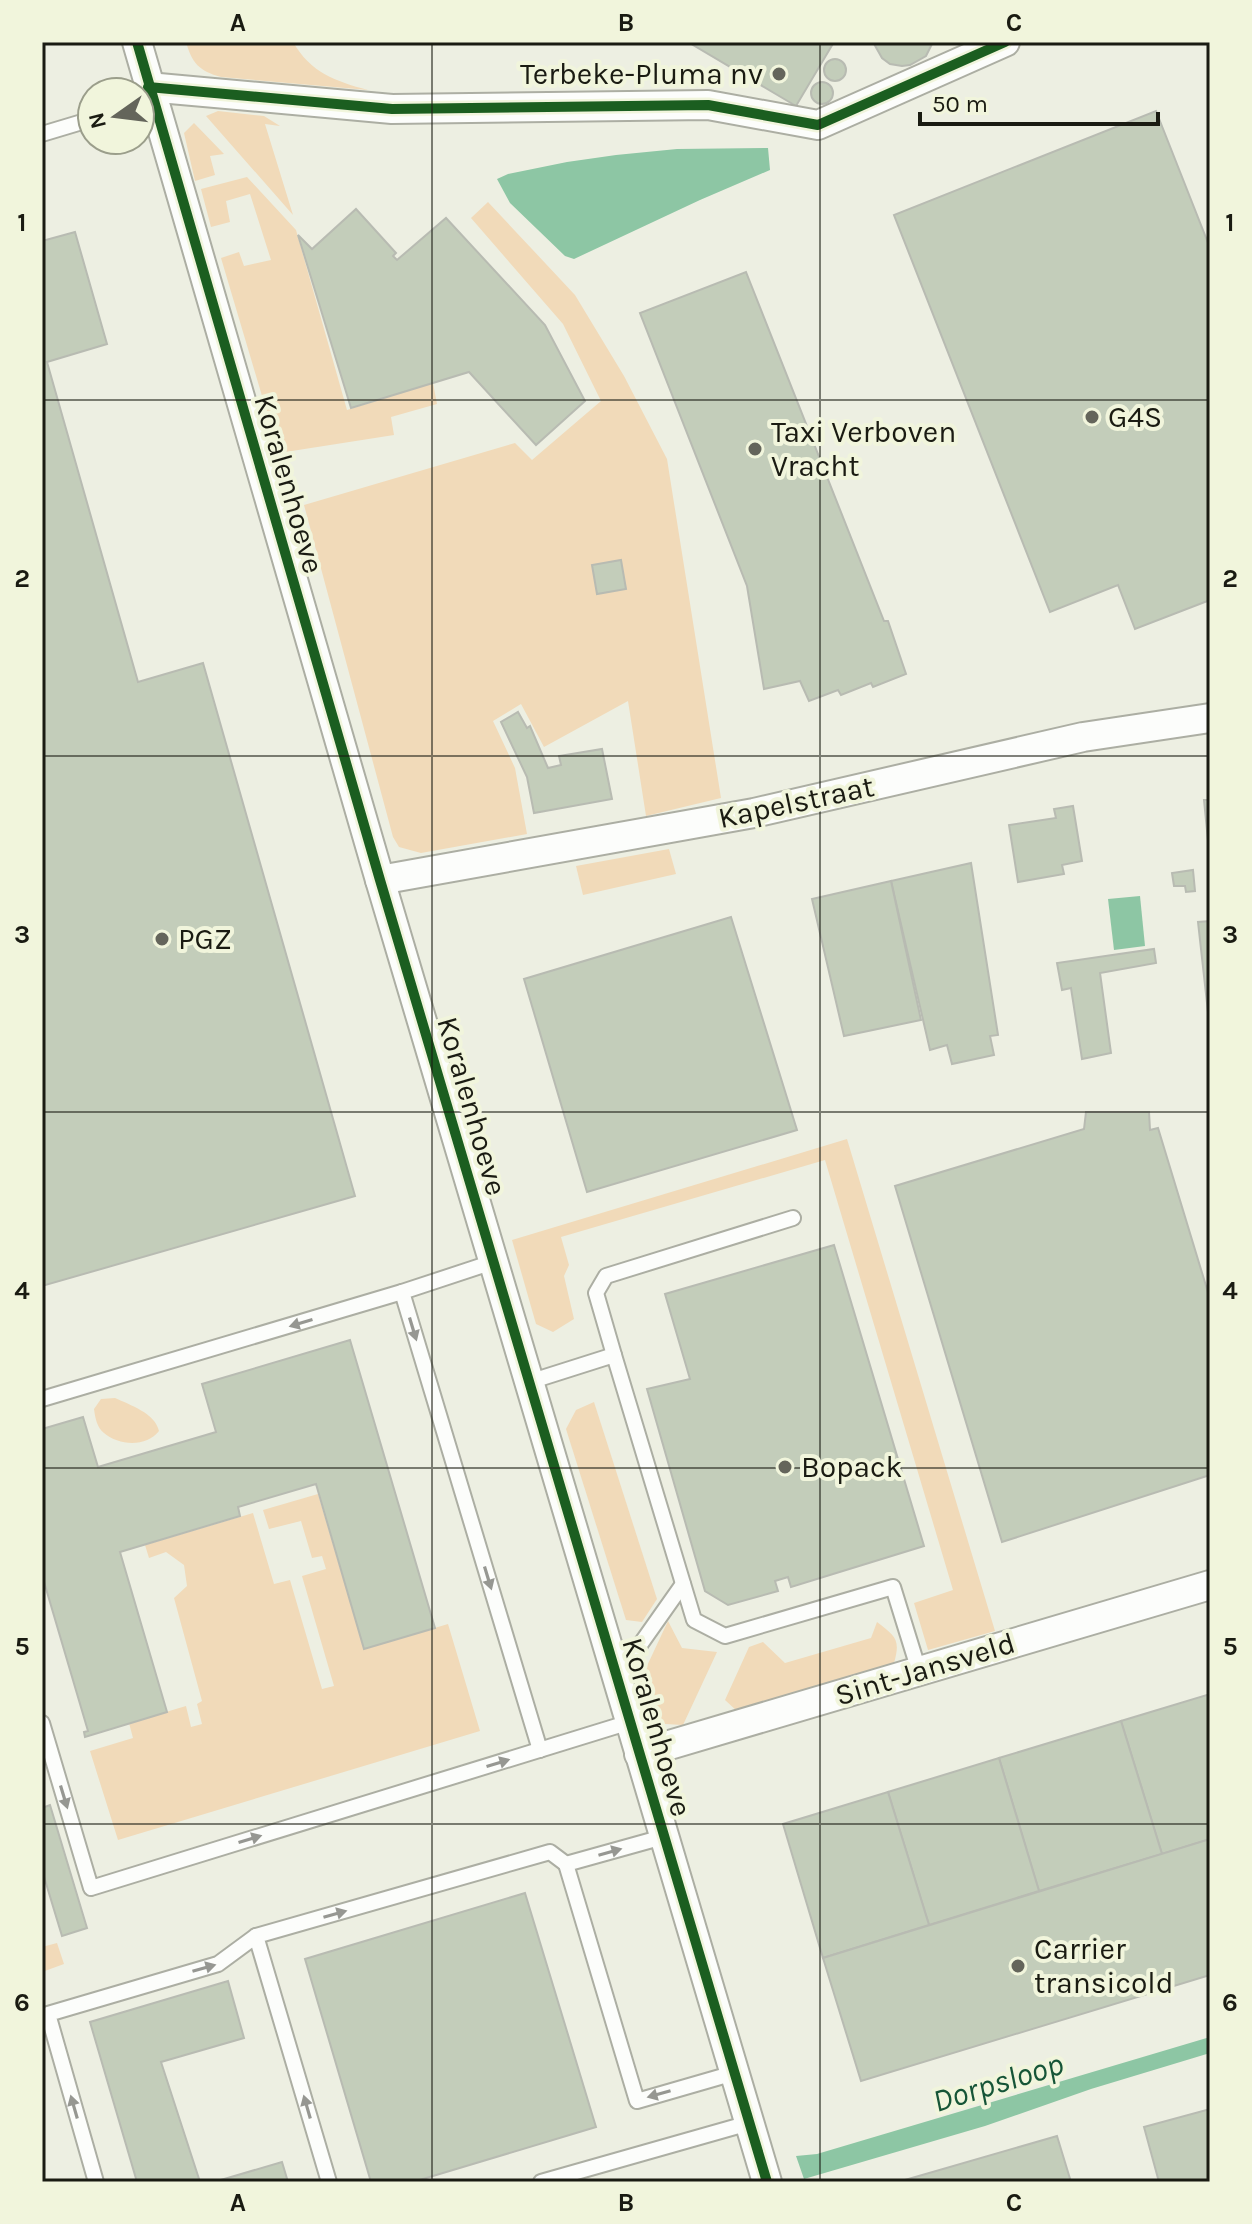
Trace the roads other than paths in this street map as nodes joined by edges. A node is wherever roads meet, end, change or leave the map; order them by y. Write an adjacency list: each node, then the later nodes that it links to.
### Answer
1 (137, 42): 3 (street, Koralenhoeve)
2 (1005, 42): 4 (street)
3 (143, 76)
4 (156, 98)
5 (76, 124): 7 (lane)
6 (156, 128): 9 (street, Koralenhoeve)
7 (42, 134)
8 (1210, 718): 9 (street, Kapelstraat)
9 (380, 880): 11 (street, Koralenhoeve)
10 (793, 1218): 13 (lane)
11 (493, 1262): 12 (lane); 14 (street, Koralenhoeve)
12 (402, 1292): 15 (lane, one-way to 15); 22 (lane, one-way to 22)
13 (614, 1355): 14 (lane); 16 (lane)
14 (529, 1382): 18 (street, Koralenhoeve)
15 (42, 1399)
16 (683, 1584): 18 (lane); 19 (lane)
17 (1210, 1585): 19 (street, Sint-Jansveld)
18 (613, 1659): 20 (street, Koralenhoeve)
19 (919, 1671): 23 (street, Sint-Jansveld)
20 (630, 1722): 22 (lane); 23 (street, Koralenhoeve)
21 (42, 1723): 22 (lane, one-way to 22)
22 (540, 1750)
23 (639, 1754): 24 (street, Koralenhoeve)
24 (663, 1837): 25 (lane, one-way to 24); 27 (street, Koralenhoeve)
25 (566, 1864): 26 (lane, one-way to 25); 27 (lane, one-way to 25)
26 (256, 1936): 29 (lane, one-way to 26); 30 (lane, one-way to 26)
27 (734, 2073): 28 (street, Koralenhoeve)
28 (749, 2123): 31 (lane); 32 (street, Koralenhoeve)
29 (96, 2182)
30 (329, 2182)
31 (541, 2182)
32 (767, 2182)

